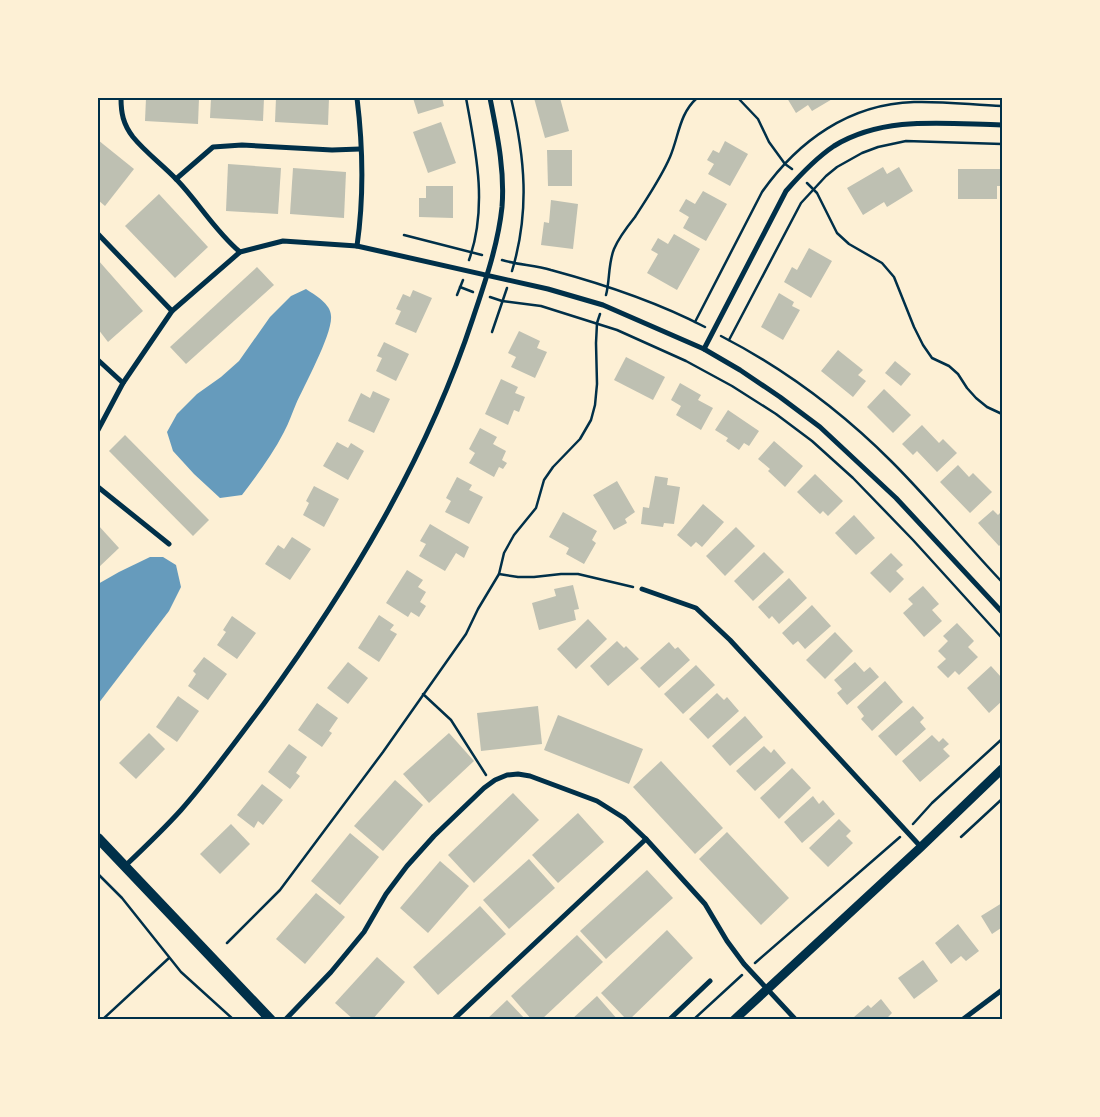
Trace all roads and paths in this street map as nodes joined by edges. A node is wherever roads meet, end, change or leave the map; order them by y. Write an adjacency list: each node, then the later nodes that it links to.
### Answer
1 (121, 98): 14 (street)
2 (357, 98): 11 (street)
3 (466, 98): 19 (path)
4 (490, 98): 20 (street)
5 (511, 98): 21 (path)
6 (697, 98): 26 (path)
7 (738, 98): 12 (path)
8 (1002, 106): 12 (path)
9 (1002, 125): 13 (street)
10 (1002, 144): 15 (path)
11 (360, 149): 14 (street); 17 (street)
12 (786, 164): 13 (path); 28 (path)
13 (800, 175): 15 (path); 32 (street)
14 (176, 179): 18 (street)
15 (813, 189): 31 (path); 35 (path)
16 (98, 234): 27 (street)
17 (357, 246): 18 (street); 19 (street)
18 (240, 252): 27 (street)
19 (465, 270): 20 (street); 22 (path)
20 (487, 275): 21 (street); 24 (street)
21 (509, 280): 25 (path); 26 (street)
22 (460, 287): 23 (path); 24 (path)
23 (457, 294)
24 (481, 294): 25 (path); 53 (street)
25 (502, 300): 29 (path); 30 (path)
26 (603, 305): 29 (path); 32 (street)
27 (172, 311): 34 (street)
28 (695, 322)
29 (597, 323): 39 (path); 42 (path)
30 (492, 332)
31 (729, 340)
32 (704, 349): 41 (street)
33 (98, 360): 34 (street)
34 (123, 383): 36 (street)
35 (1002, 414)
36 (98, 430)
37 (98, 488): 38 (street)
38 (169, 544)
39 (499, 574): 40 (path); 43 (path)
40 (642, 589): 48 (street)
41 (1002, 612)
42 (1002, 638)
43 (423, 694): 46 (path); 55 (path)
44 (1002, 739): 48 (path)
45 (1002, 769): 52 (street)
46 (491, 783): 51 (street); 64 (street)
47 (1002, 799): 49 (path)
48 (906, 831): 52 (street); 57 (path)
49 (961, 837)
50 (98, 838): 53 (main road)
51 (646, 839): 57 (street); 65 (street)
52 (921, 847): 59 (street)
53 (124, 866): 63 (main road)
54 (98, 874): 56 (path)
55 (227, 943)
56 (169, 958): 61 (path); 62 (path)
57 (748, 968): 59 (street); 67 (path)
58 (710, 981): 66 (street)
59 (767, 989): 68 (street); 69 (street)
60 (1002, 990): 70 (street)
61 (102, 1020)
62 (234, 1020)
63 (271, 1020)
64 (285, 1020)
65 (452, 1020)
66 (669, 1020)
67 (693, 1020)
68 (734, 1020)
69 (796, 1020)
70 (962, 1020)

